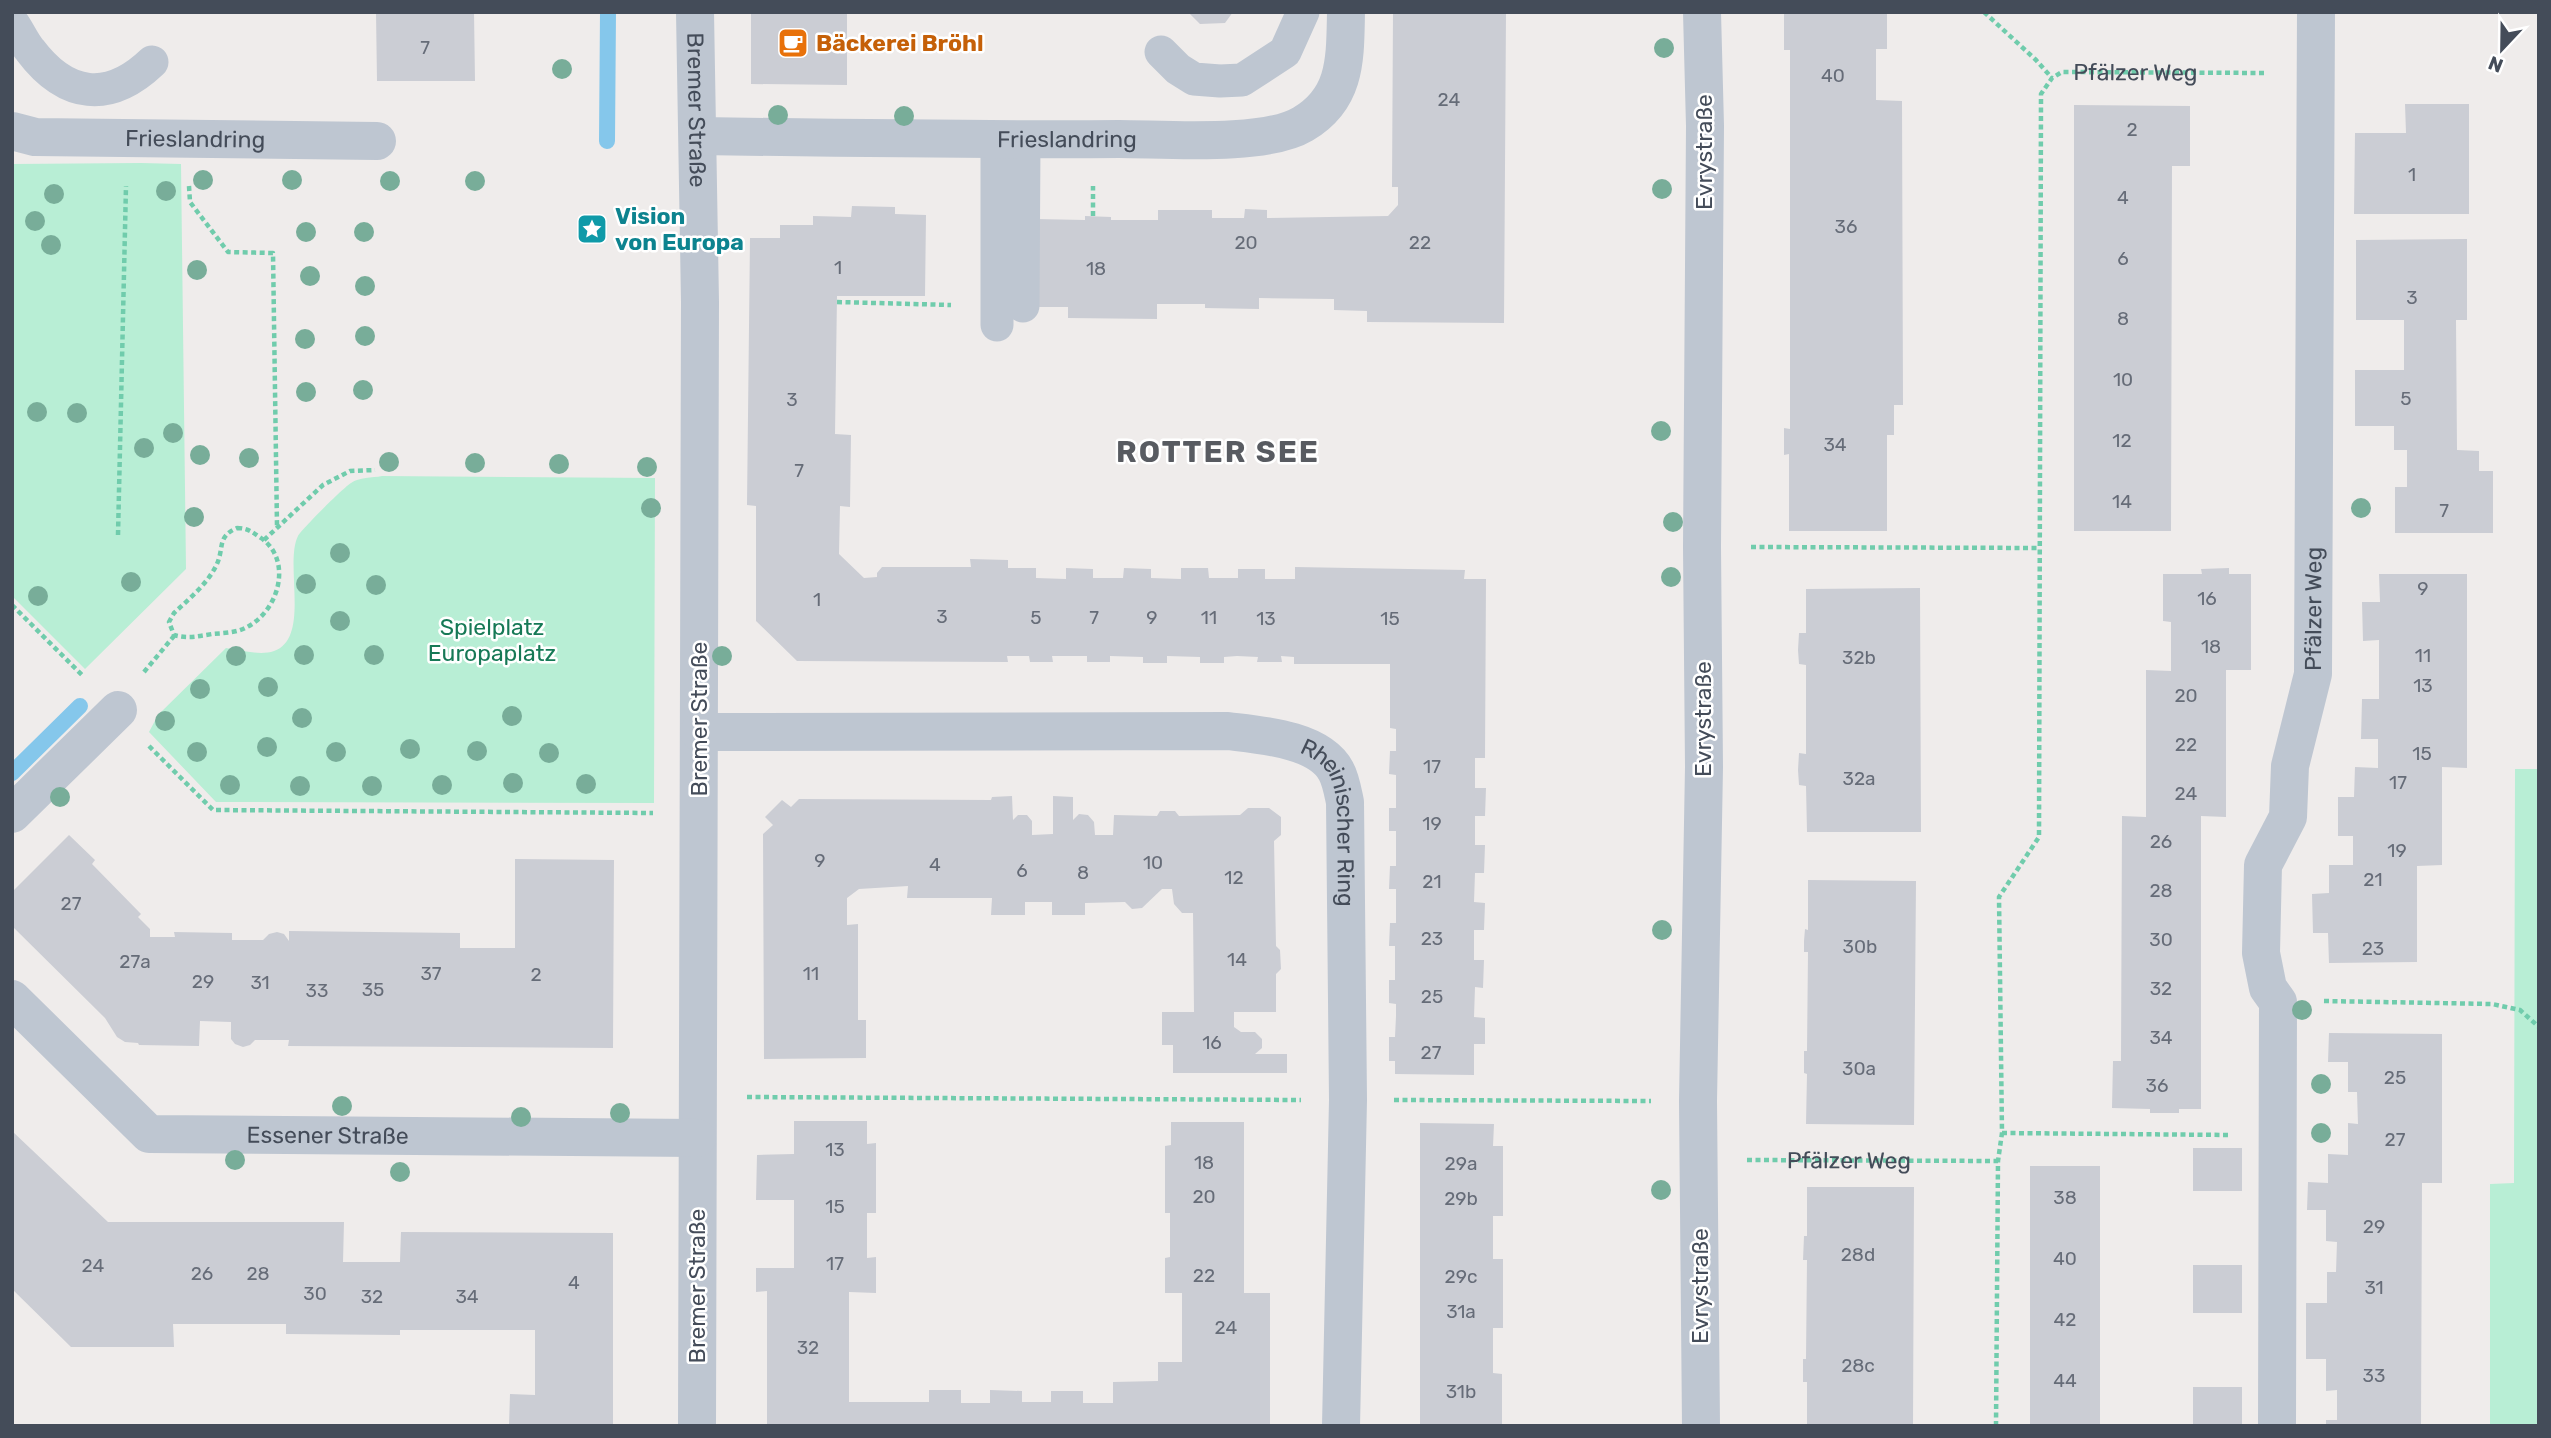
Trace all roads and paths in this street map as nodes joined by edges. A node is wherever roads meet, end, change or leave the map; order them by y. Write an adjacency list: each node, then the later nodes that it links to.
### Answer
1 (695, 12): 13 (street, Bremer Straße)
2 (1303, 12): 8 (lane)
3 (1346, 12): 16 (street, Frieslandring)
4 (1702, 12): 25 (street, Evrystraße)
5 (1984, 12): 11 (path)
6 (2316, 12): 10 (street, Pfälzer Weg)
7 (12, 22): 9 (lane)
8 (1161, 52)
9 (152, 61)
10 (2317, 72): 11 (path, Pfälzer Weg); 33 (street, Pfälzer Weg)
11 (2052, 78): 26 (path, Pfälzer Weg)
12 (12, 131): 14 (street, Frieslandring)
13 (699, 136): 16 (street, Frieslandring); 29 (street, Bremer Straße)
14 (127, 138): 15 (street, Frieslandring); 23 (path)
15 (189, 140): 17 (street, Frieslandring); 22 (path)
16 (1011, 140): 20 (lane)
17 (377, 141)
18 (837, 302): 19 (path)
19 (956, 306)
20 (1010, 316)
21 (375, 470): 22 (path)
22 (277, 526): 24 (path)
23 (118, 535)
24 (264, 540): 24 (path)
25 (1702, 547): 26 (path); 37 (street, Evrystraße)
26 (2040, 548): 38 (path, Pfälzer Weg)
27 (12, 605): 28 (path)
28 (118, 710): 30 (path); 31 (street)
29 (699, 733): 30 (street, Bremer Straße); 36 (street, Rheinischer Ring)
30 (698, 813): 35 (street, Bremer Straße)
31 (12, 814)
32 (12, 999): 40 (street, Essener Straße)
33 (2278, 1002): 34 (path); 39 (street, Pfälzer Weg)
34 (2539, 1027)
35 (697, 1097): 36 (path); 40 (street, Bremer Straße)
36 (1348, 1100): 37 (path); 44 (street, Rheinischer Ring)
37 (1698, 1101): 41 (street, Evrystraße)
38 (2002, 1133): 39 (path); 42 (path, Pfälzer Weg)
39 (2278, 1135): 47 (street, Pfälzer Weg)
40 (697, 1138): 43 (street, Bremer Straße)
41 (1700, 1160): 42 (path, Pfälzer Weg); 45 (street, Evrystraße)
42 (1998, 1161): 46 (path, Pfälzer Weg)
43 (697, 1426)
44 (1341, 1426)
45 (1700, 1426)
46 (1996, 1426)
47 (2277, 1426)

